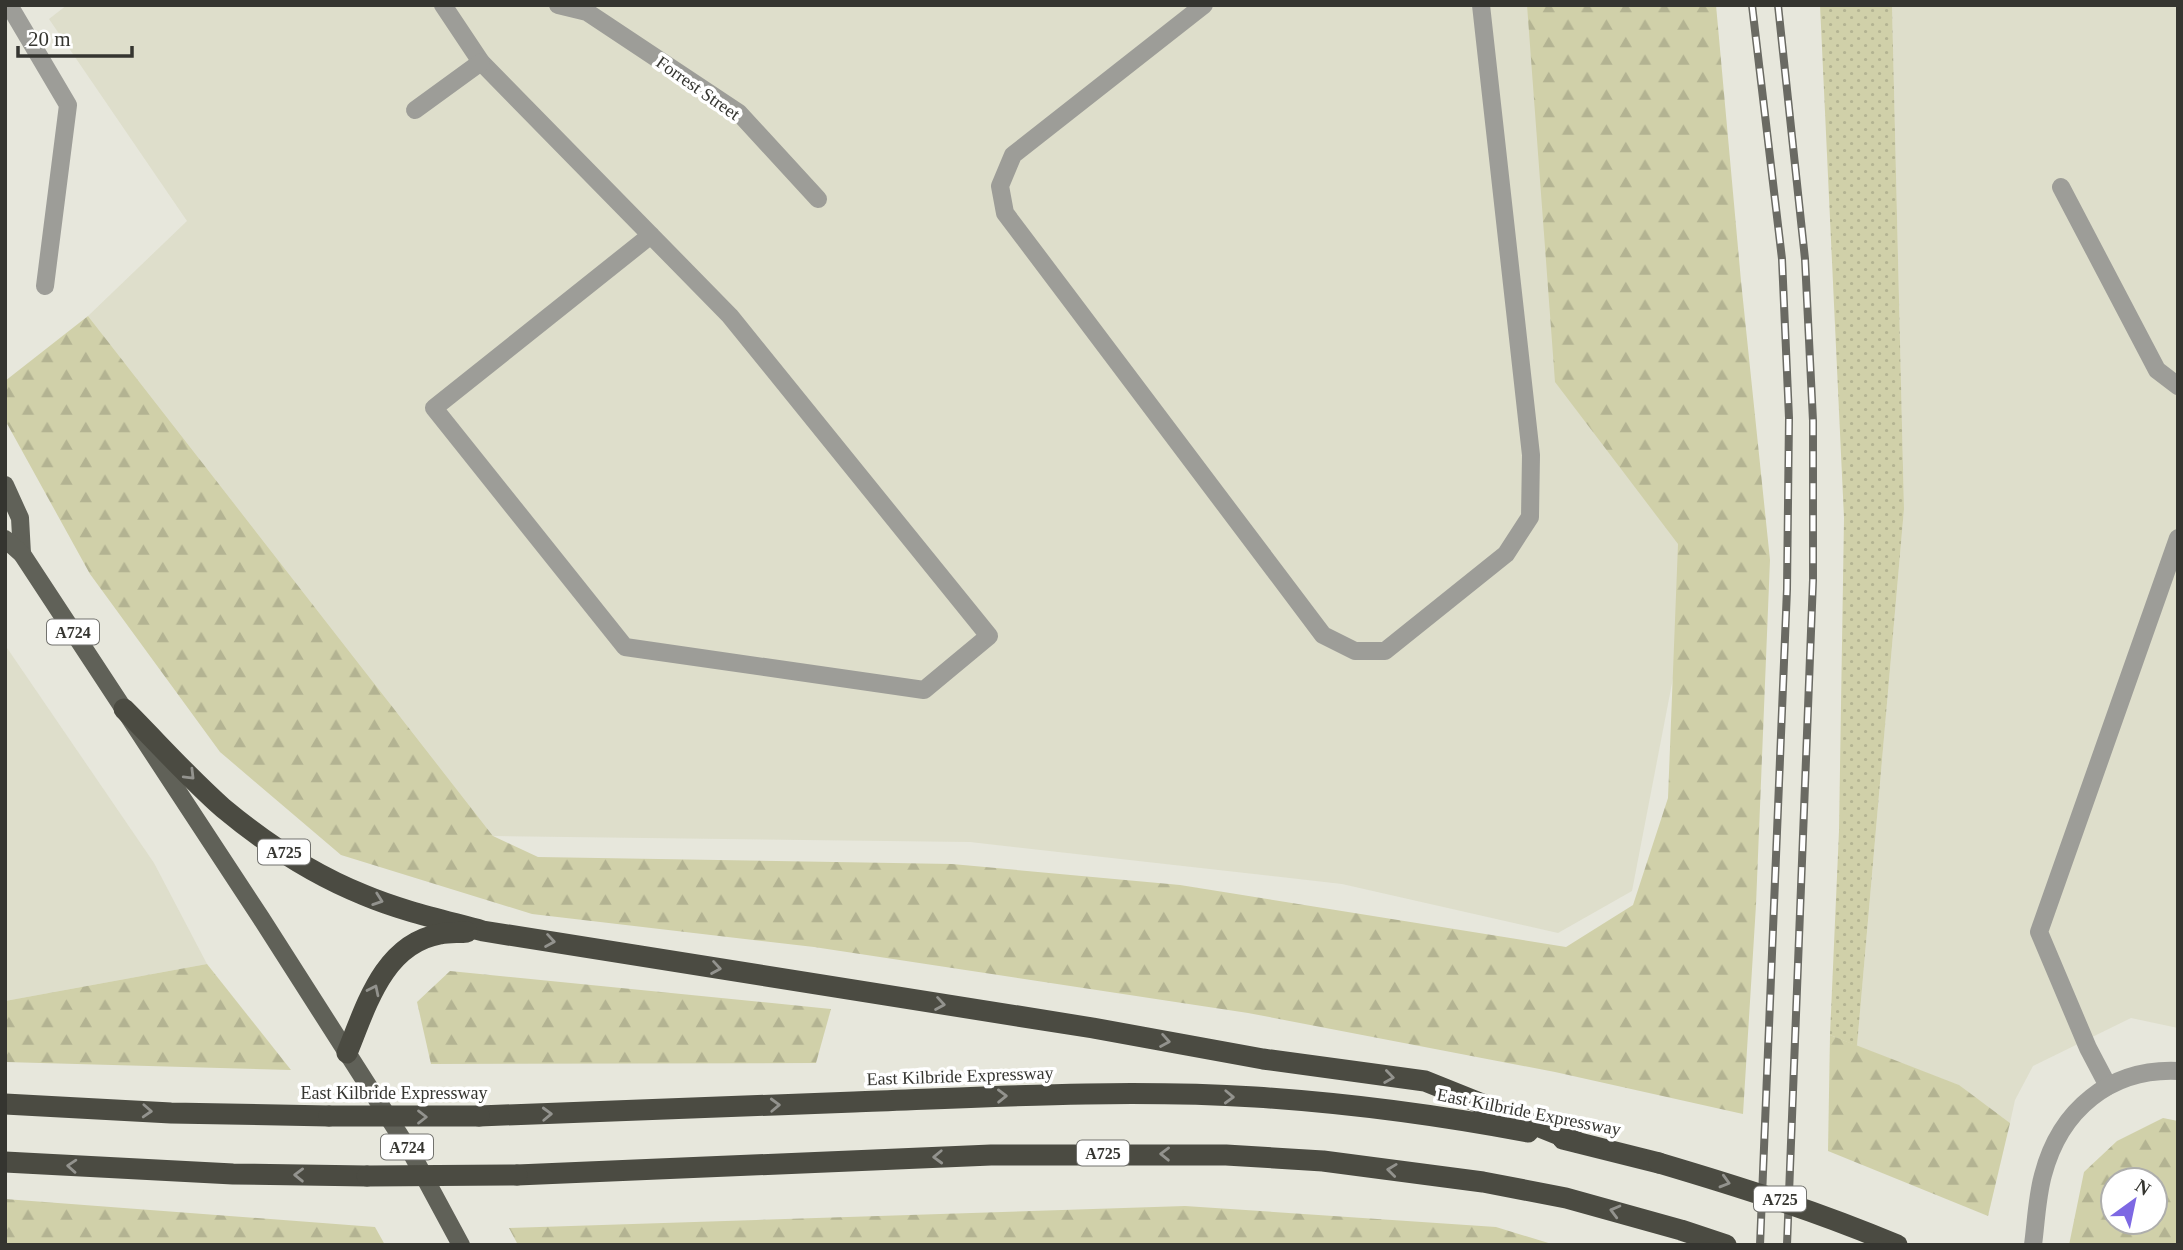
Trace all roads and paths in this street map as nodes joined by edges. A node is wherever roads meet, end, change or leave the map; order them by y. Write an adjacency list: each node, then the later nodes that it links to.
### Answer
1 (443, 5): 6 (street)
2 (558, 5): 9 (street, Forrest Street)
3 (1204, 5): 4 (street)
4 (1482, 5)
5 (8, 6): 11 (street)
6 (481, 61): 7 (street); 10 (street)
7 (415, 110)
8 (2061, 187): 12 (street)
9 (818, 200)
10 (650, 235): 10 (street)
11 (46, 286)
12 (2178, 386)
13 (5, 485): 16 (main road)
14 (5, 538): 16 (main road, A724)
15 (2178, 538): 21 (street)
16 (22, 554): 17 (main road, A724)
17 (124, 709): 18 (highway, A725, one-way to 18); 19 (main road, A724)
18 (483, 930): 19 (highway, A725, one-way to 18); 23 (highway, A725, one-way to 23)
19 (347, 1053): 25 (main road, A724)
20 (2178, 1071): 21 (street)
21 (2108, 1086): 28 (street)
22 (5, 1104): 23 (highway, East Kilbride Expressway / A725, one-way to 23, bridge)
23 (1577, 1142): 27 (highway, East Kilbride Expressway / A725, one-way to 27, bridge)
24 (5, 1162): 26 (highway, A725, one-way to 24, bridge)
25 (461, 1245)
26 (1726, 1245)
27 (1897, 1245)
28 (2033, 1245)

